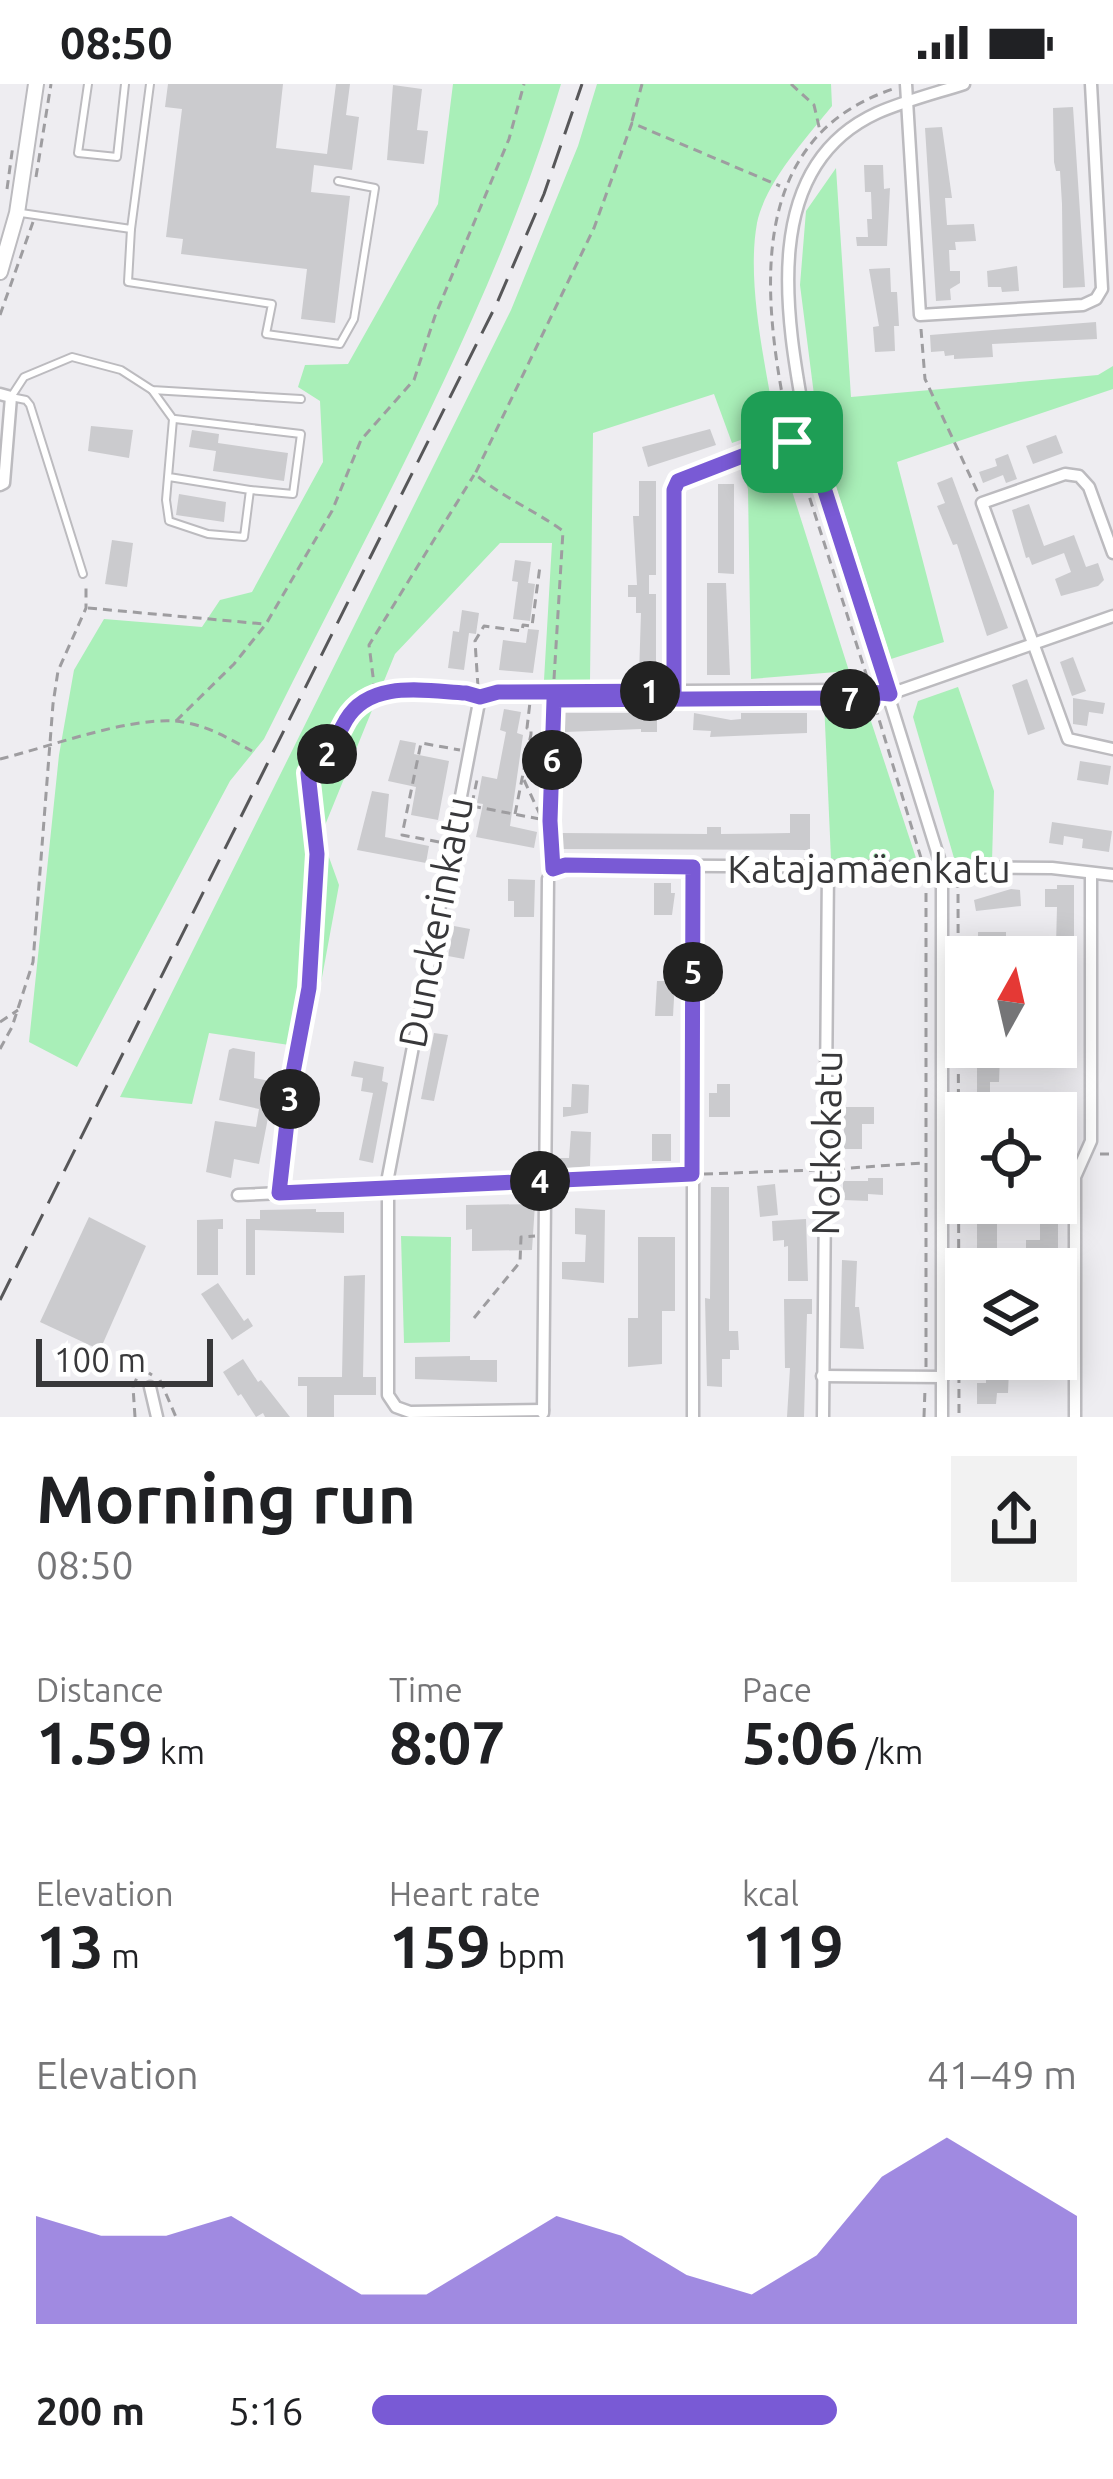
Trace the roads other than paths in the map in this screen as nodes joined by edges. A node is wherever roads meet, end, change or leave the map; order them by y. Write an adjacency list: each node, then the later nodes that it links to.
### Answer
1 (36, 84): 10 (street)
2 (88, 84): 3 (lane)
3 (125, 84)
4 (150, 84): 11 (lane)
5 (906, 84): 8 (street)
6 (964, 84): 8 (street)
7 (1091, 84): 8 (street)
8 (907, 103): 17 (street)
9 (338, 181): 11 (lane)
10 (17, 213): 11 (lane); 12 (street)
11 (130, 229)
12 (0, 272)
13 (152, 390): 14 (lane); 15 (lane); 16 (lane)
14 (6, 395): 19 (street); 22 (lane)
15 (302, 399)
16 (173, 419): 18 (lane); 20 (lane)
17 (808, 438): 25 (street); 26 (street)
18 (169, 477): 20 (lane); 20 (lane)
19 (0, 485)
20 (250, 490)
21 (1113, 554): 24 (street)
22 (83, 574)
23 (1113, 616): 24 (street)
24 (1034, 645): 26 (street); 27 (street)
25 (674, 691): 26 (street); 34 (street, Dunckerinkatu)
26 (890, 694): 30 (street)
27 (1113, 748)
28 (693, 867): 29 (street, Katajamäenkatu); 33 (street, Katajamäenkatu); 41 (street)
29 (828, 868): 30 (street, Katajamäenkatu); 36 (street, Notkokatu)
30 (942, 868): 31 (street, Katajamäenkatu); 37 (street)
31 (1091, 873): 32 (street, Katajamäenkatu); 44 (street)
32 (1113, 875)
33 (543, 1180): 34 (street); 39 (street)
34 (388, 1188): 35 (street); 39 (street, Dunckerinkatu)
35 (238, 1195)
36 (822, 1376): 37 (street); 42 (street, Notkokatu)
37 (943, 1377): 43 (street)
38 (149, 1387): 40 (street)
39 (543, 1413)
40 (157, 1417)
41 (693, 1417)
42 (823, 1417)
43 (942, 1417)
44 (1075, 1417)

